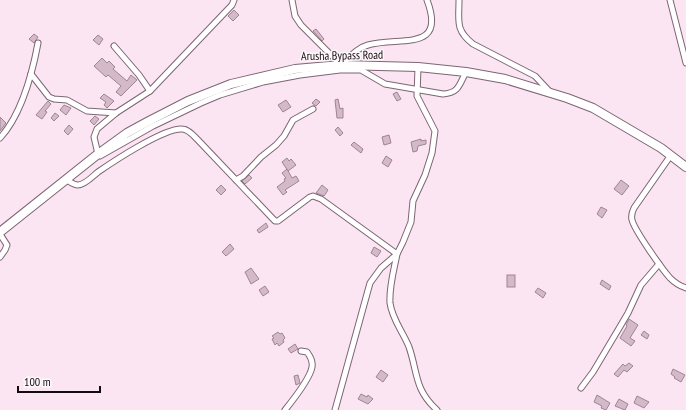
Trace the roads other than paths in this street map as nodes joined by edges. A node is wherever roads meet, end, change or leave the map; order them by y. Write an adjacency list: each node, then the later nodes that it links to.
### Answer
1 (234, 0): 14 (street)
2 (292, 0): 9 (street)
3 (427, 0): 9 (street)
4 (459, 0): 15 (street)
5 (670, 0): 8 (street)
6 (38, 43): 12 (street)
7 (114, 46): 14 (street)
8 (686, 63)
9 (342, 65): 10 (main road, Arusha Bypass Road); 19 (main road, Arusha Bypass Road)
10 (418, 67): 11 (main road, Arusha Bypass Road); 13 (street)
11 (466, 72): 13 (street); 15 (main road, Arusha Bypass Road)
12 (31, 74): 17 (street); 18 (street)
13 (417, 90): 19 (street); 25 (street)
14 (150, 91): 17 (street)
15 (551, 93): 20 (main road, Arusha Bypass Road)
16 (313, 109): 23 (street)
17 (116, 113): 19 (street)
18 (0, 138)
19 (98, 154): 22 (main road, Arusha Bypass Road)
20 (671, 155): 21 (main road, Arusha Bypass Road); 27 (street)
21 (686, 167)
22 (67, 180): 23 (street); 24 (main road, Arusha Bypass Road)
23 (236, 180): 25 (street)
24 (0, 233): 26 (street)
25 (397, 254): 32 (street); 33 (street)
26 (0, 257)
27 (659, 264): 28 (street); 30 (street)
28 (686, 288)
29 (301, 352): 31 (street)
30 (581, 388)
31 (285, 410)
32 (334, 410)
33 (437, 410)

